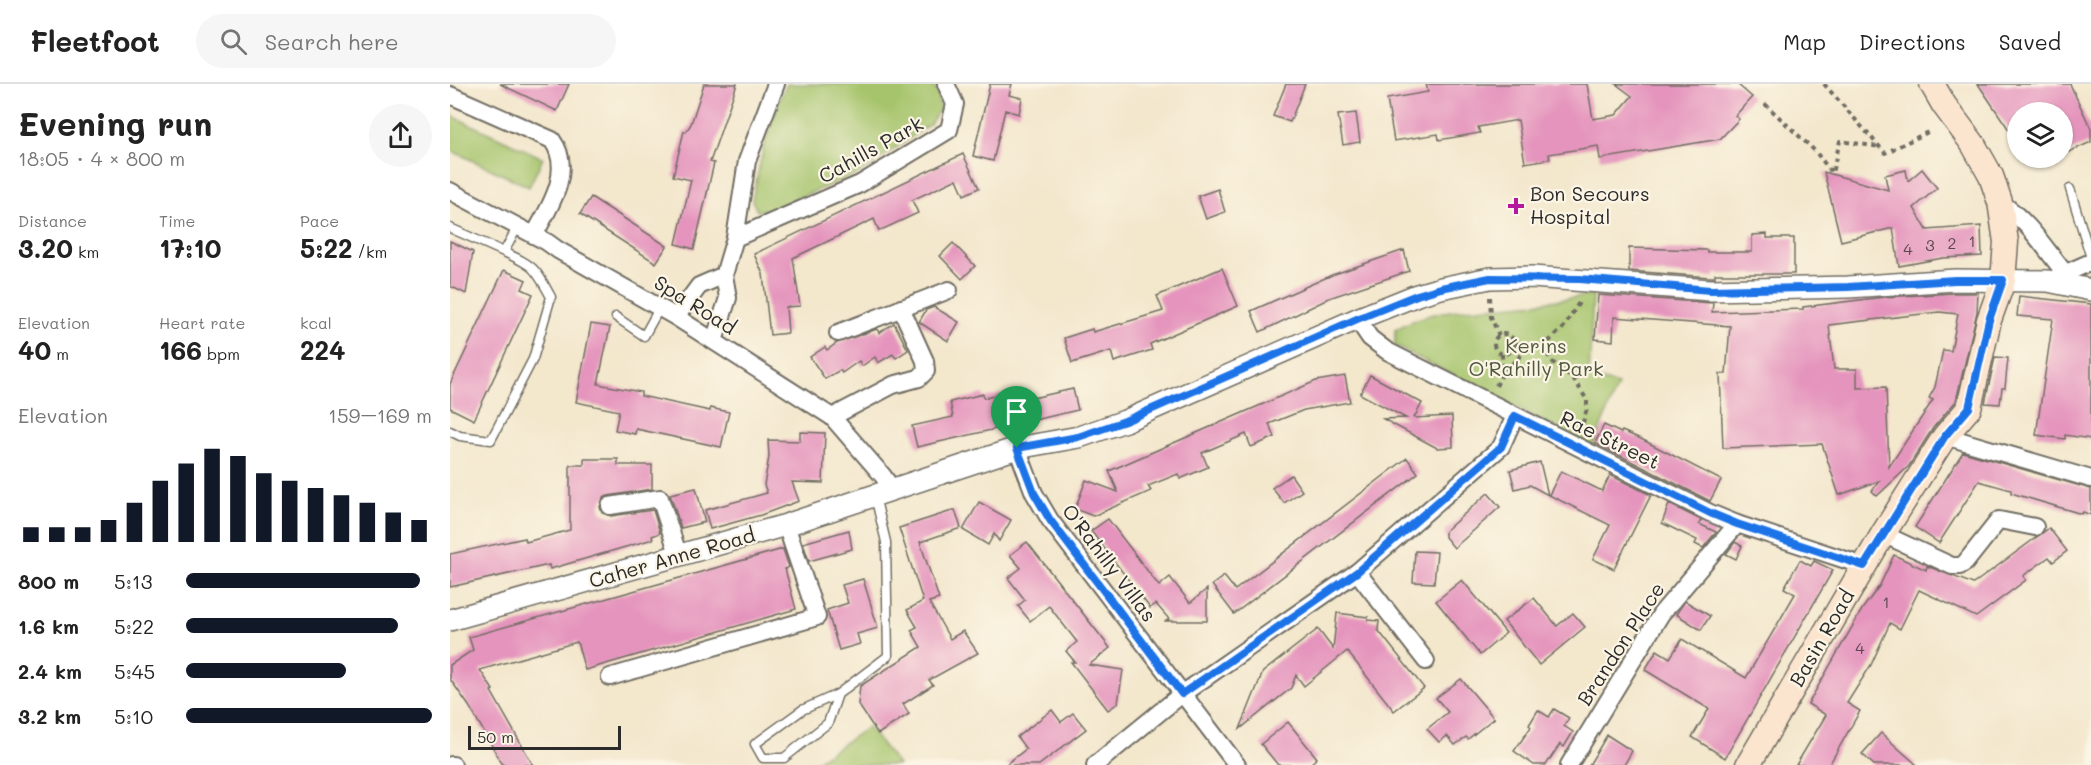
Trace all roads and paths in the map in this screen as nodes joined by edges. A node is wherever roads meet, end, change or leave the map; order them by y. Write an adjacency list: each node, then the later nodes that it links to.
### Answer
1 (776, 84): 15 (street)
2 (946, 84): 15 (street, Cahills Park)
3 (1824, 84): 8 (path)
4 (1932, 84): 11 (main road, Basin Road)
5 (450, 95): 14 (street)
6 (1766, 104): 8 (path)
7 (1930, 131): 8 (path)
8 (1880, 147)
9 (2070, 189): 17 (lane)
10 (450, 191): 12 (street, Spa Road)
11 (2000, 202): 19 (street); 22 (main road, Basin Road)
12 (518, 226): 14 (street, Spa Road); 16 (lane)
13 (450, 228): 16 (lane)
14 (534, 235): 25 (street, Spa Road)
15 (735, 238): 18 (street)
16 (504, 252): 41 (lane)
17 (2091, 260): 19 (street)
18 (724, 275): 28 (street); 32 (street)
19 (2057, 277): 22 (street, Caher Anne Road); 24 (street, Caher Anne Road)
20 (1490, 278): 21 (street, Caher Anne Road); 29 (street, Caher Anne Road); 31 (path)
21 (1580, 279): 22 (street, Caher Anne Road); 34 (path)
22 (2001, 289): 42 (main road, Basin Road)
23 (949, 290): 26 (street)
24 (2091, 290)
25 (660, 307): 27 (lane); 28 (street, Spa Road)
26 (901, 308): 30 (street); 40 (street)
27 (616, 316)
28 (676, 317): 32 (street, Spa Road)
29 (1357, 319): 38 (street, Rae Street); 44 (street, Caher Anne Road)
30 (838, 333)
31 (1499, 336): 33 (path); 36 (path)
32 (714, 341): 40 (street, Spa Road)
33 (1514, 343): 35 (path); 36 (path)
34 (1545, 345): 35 (path); 43 (path)
35 (1527, 349): 37 (path)
36 (1503, 354): 37 (path)
37 (1505, 371): 38 (path)
38 (1487, 402): 39 (street, Rae Street)
39 (1515, 416): 43 (street, Rae Street); 54 (street)
40 (832, 417): 46 (street, Spa Road)
41 (450, 431)
42 (1945, 436): 45 (street); 51 (main road, Basin Road)
43 (1577, 447): 48 (street, Rae Street)
44 (1017, 448): 46 (street, Caher Anne Road); 59 (street, O'Rahilly Villas)
45 (2091, 479)
46 (883, 492): 49 (street, Caher Anne Road); 58 (lane)
47 (610, 506): 52 (street)
48 (1737, 524): 53 (street, Rae Street); 62 (street, Brandon Place)
49 (786, 525): 52 (street, Caher Anne Road); 57 (street)
50 (2035, 527): 51 (street)
51 (1883, 534): 53 (main road, Basin Road)
52 (679, 556): 55 (street, Caher Anne Road)
53 (1864, 566): 63 (main road, Basin Road)
54 (1357, 572): 56 (street); 59 (street)
55 (450, 620)
56 (1426, 661)
57 (610, 677)
58 (838, 693): 58 (lane)
59 (1182, 694): 60 (street); 61 (street, O'Rahilly Villas)
60 (1095, 765)
61 (1237, 765)
62 (1569, 765)
63 (1748, 765)

